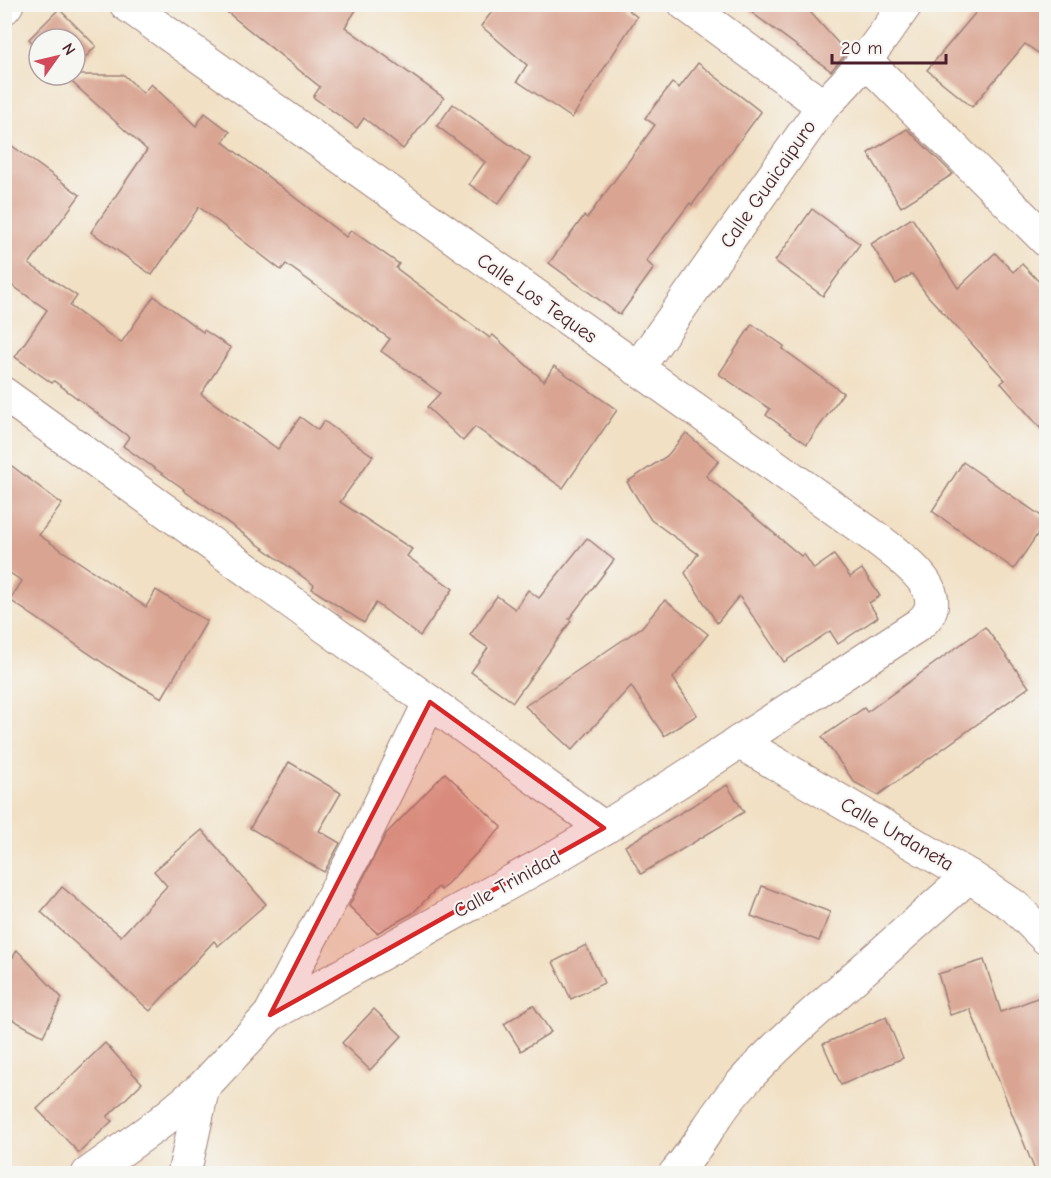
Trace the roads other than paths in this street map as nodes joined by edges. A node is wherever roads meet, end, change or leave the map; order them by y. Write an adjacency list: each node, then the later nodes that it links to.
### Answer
1 (7, 4): 5 (street)
2 (126, 4): 9 (street, Calle Los Teques)
3 (685, 4): 7 (street)
4 (906, 4): 6 (street, Calle Guaicaipuro)
5 (4, 8)
6 (866, 61): 7 (street, Calle Guaicaipuro); 8 (street)
7 (823, 106): 9 (street, Calle Guaicaipuro)
8 (1047, 240)
9 (637, 369): 11 (street, Calle Los Teques)
10 (4, 394): 12 (street)
11 (931, 604): 13 (street, Calle Trinidad)
12 (430, 702): 14 (street); 17 (street)
13 (739, 742): 14 (street, Calle Trinidad); 15 (street, Calle Urdaneta)
14 (604, 828): 17 (street, Calle Trinidad)
15 (969, 876): 16 (street, Calle Urdaneta); 21 (street)
16 (1047, 938)
17 (270, 1016): 18 (street, Calle Trinidad)
18 (203, 1087): 19 (street, Calle Trinidad); 20 (street)
19 (88, 1173)
20 (184, 1173)
21 (675, 1173)

